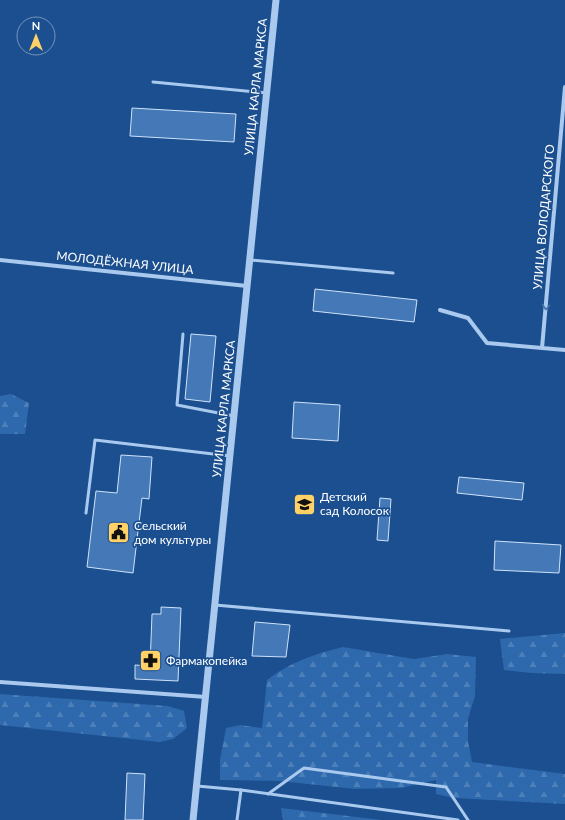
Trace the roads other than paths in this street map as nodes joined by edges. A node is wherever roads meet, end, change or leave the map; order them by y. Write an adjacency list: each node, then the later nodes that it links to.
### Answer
1 (276, 0): 4 (street, УЛИЦА КАРЛА МАРКСА)
2 (153, 82): 4 (lane)
3 (565, 87): 11 (street, УЛИЦА ВОЛОДАРСКОГО, one-way to 11)
4 (266, 93): 6 (street, УЛИЦА КАРЛА МАРКСА)
5 (0, 260): 8 (street, МОЛОДЁЖНАЯ УЛИЦА)
6 (250, 260): 7 (lane); 8 (street, УЛИЦА КАРЛА МАРКСА)
7 (393, 273)
8 (247, 286): 13 (street, УЛИЦА КАРЛА МАРКСА)
9 (440, 310): 11 (street)
10 (183, 334): 13 (lane)
11 (542, 348): 12 (street)
12 (565, 350)
13 (234, 416): 14 (street, УЛИЦА КАРЛА МАРКСА)
14 (230, 456): 15 (lane); 16 (street, УЛИЦА КАРЛА МАРКСА)
15 (86, 513)
16 (215, 605): 17 (lane); 19 (street, УЛИЦА КАРЛА МАРКСА)
17 (509, 631)
18 (0, 682): 19 (street)
19 (206, 697): 20 (street, УЛИЦА КАРЛА МАРКСА)
20 (197, 786): 21 (lane); 23 (street, УЛИЦА КАРЛА МАРКСА)
21 (241, 790): 22 (lane); 24 (lane)
22 (268, 794): 25 (lane); 26 (lane)
23 (193, 820)
24 (238, 820)
25 (458, 820)
26 (468, 820)

